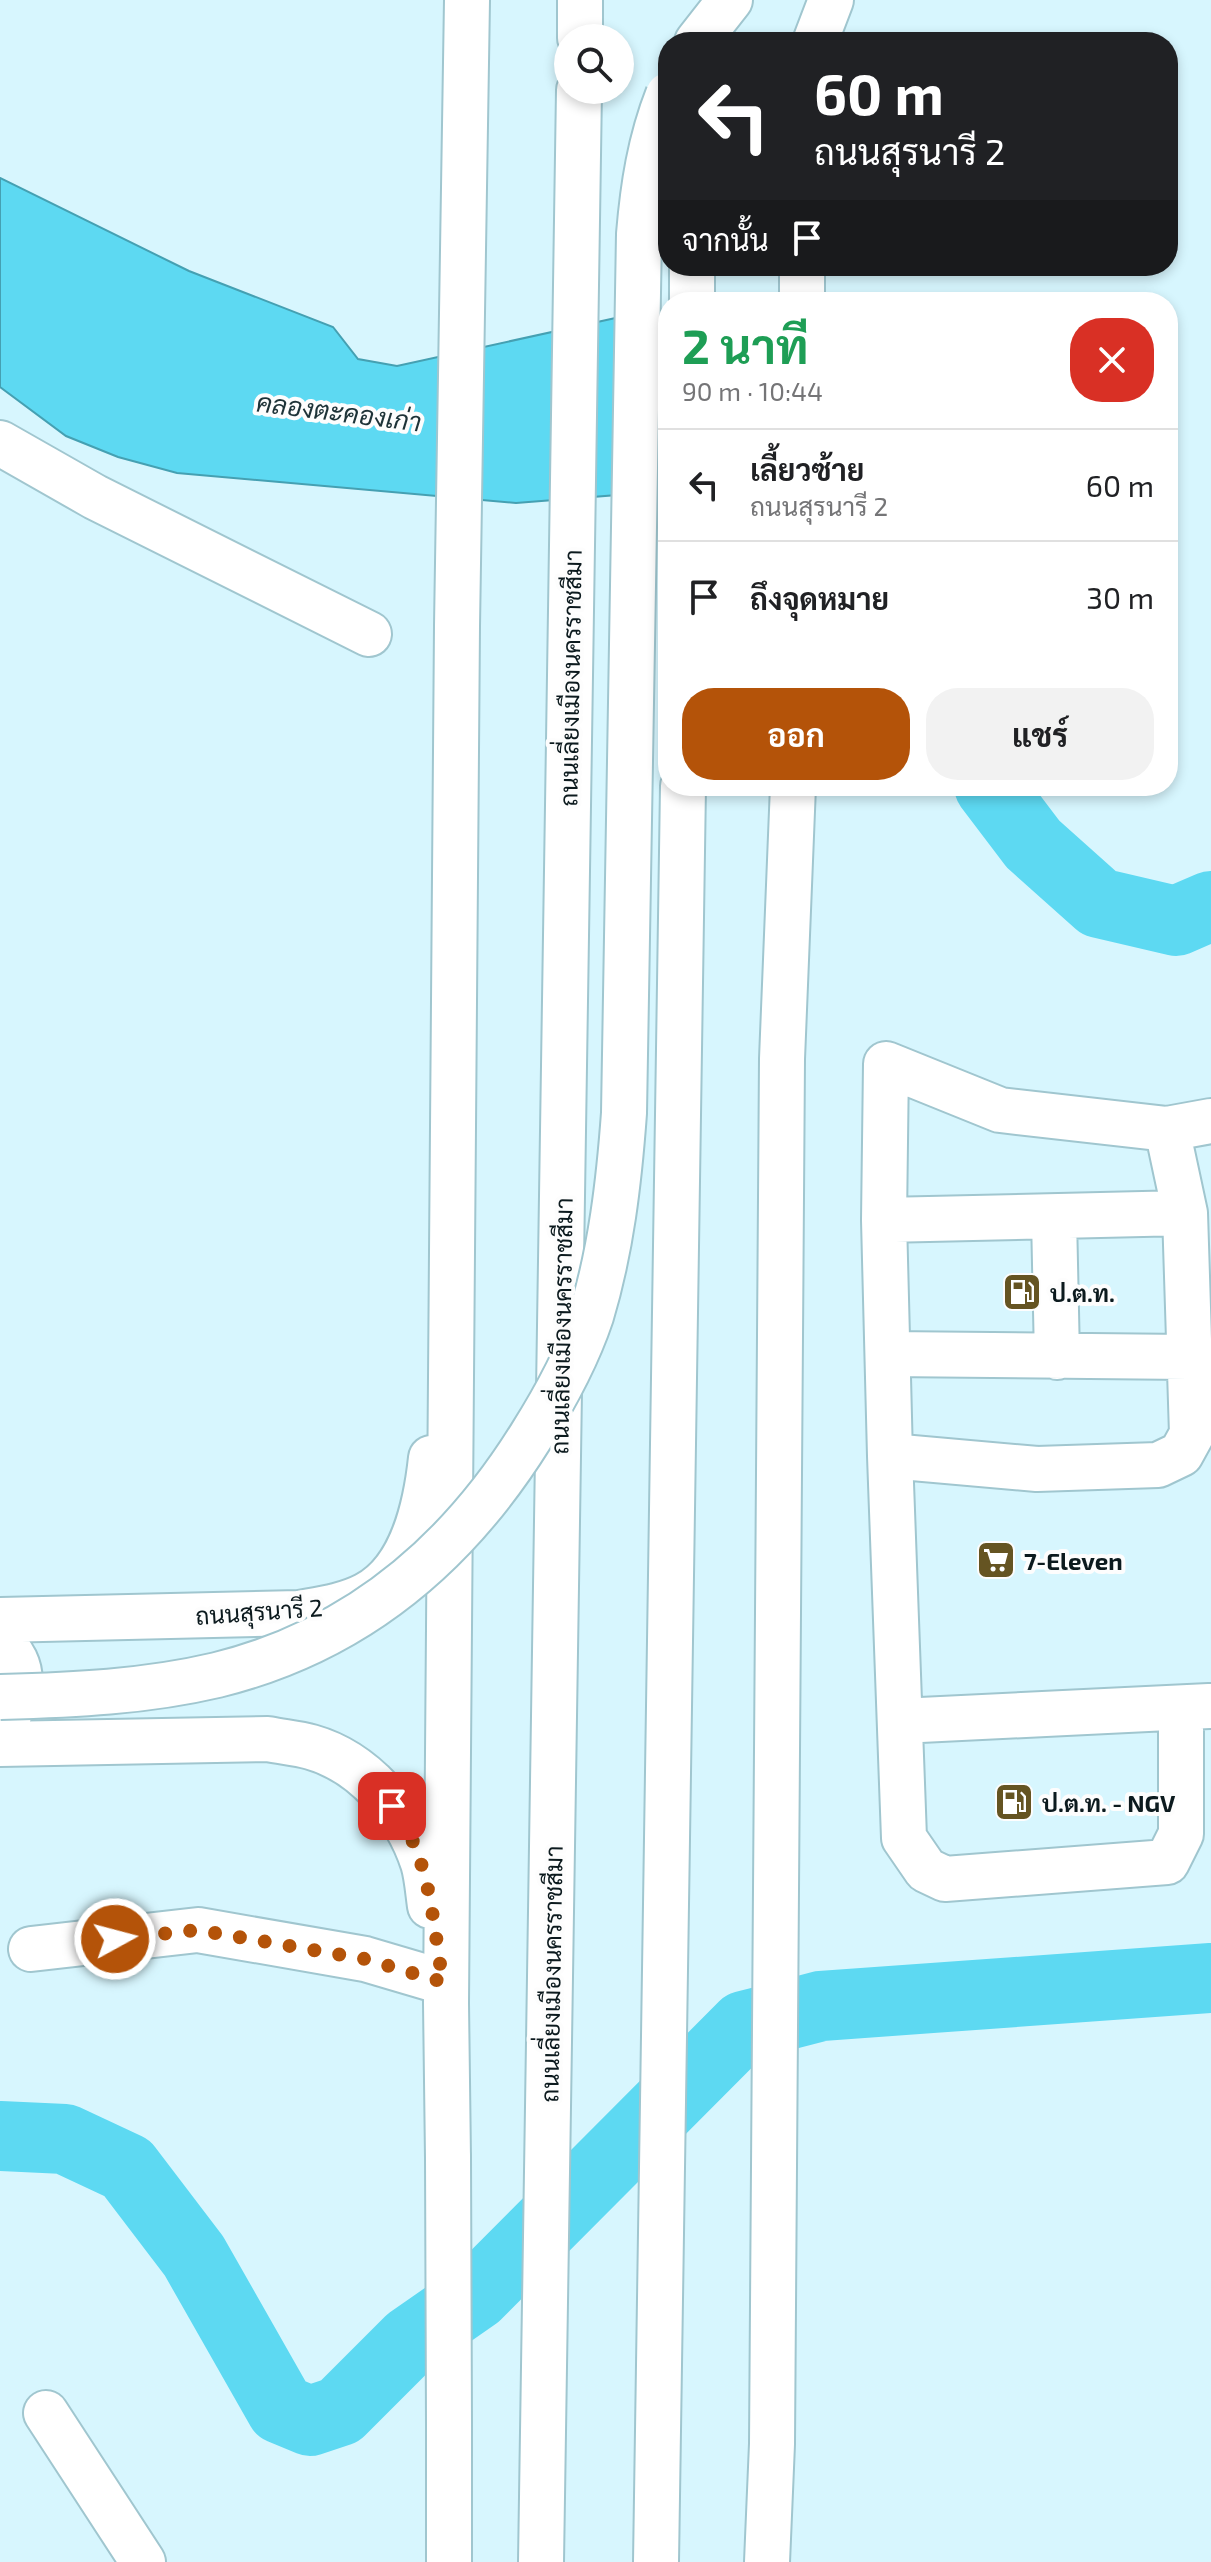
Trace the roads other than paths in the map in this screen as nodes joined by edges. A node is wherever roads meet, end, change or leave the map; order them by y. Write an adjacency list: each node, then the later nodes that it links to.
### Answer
1 (467, 0): 23 (main road)
2 (580, 0): 7 (main road)
3 (695, 0): 8 (main road)
4 (730, 0): 9 (main road)
5 (808, 0): 10 (main road)
6 (831, 0): 11 (main road)
7 (580, 24)
8 (696, 32)
9 (704, 32)
10 (806, 32)
11 (819, 32)
12 (579, 104): 40 (main road, ถนนเลี่ยงเมืองนครราชสีมา)
13 (658, 123): 30 (main road, bridge)
14 (0, 443): 15 (main road)
15 (369, 634)
16 (683, 796): 41 (main road)
17 (793, 796): 42 (main road)
18 (1211, 1121): 19 (main road)
19 (1167, 1129): 20 (main road); 22 (main road)
20 (1185, 1213): 21 (main road); 26 (main road)
21 (1054, 1217): 22 (main road); 25 (main road)
22 (884, 1220): 24 (main road)
23 (452, 1275): 28 (main road, ถนนสุรนารี 2); 36 (main road)
24 (889, 1354): 25 (main road); 27 (main road)
25 (1057, 1357): 26 (main road)
26 (1196, 1380): 27 (main road)
27 (890, 1456): 32 (main road)
28 (0, 1620)
29 (0, 1643): 33 (main road)
30 (0, 1697)
31 (1196, 1708): 32 (main road); 32 (main road)
32 (900, 1721)
33 (0, 1722)
34 (0, 1744): 36 (main road)
35 (31, 1949): 36 (main road)
36 (444, 1992): 39 (main road)
37 (46, 2413): 38 (main road)
38 (143, 2562)
39 (449, 2562)
40 (541, 2562)
41 (656, 2562)
42 (767, 2562)

